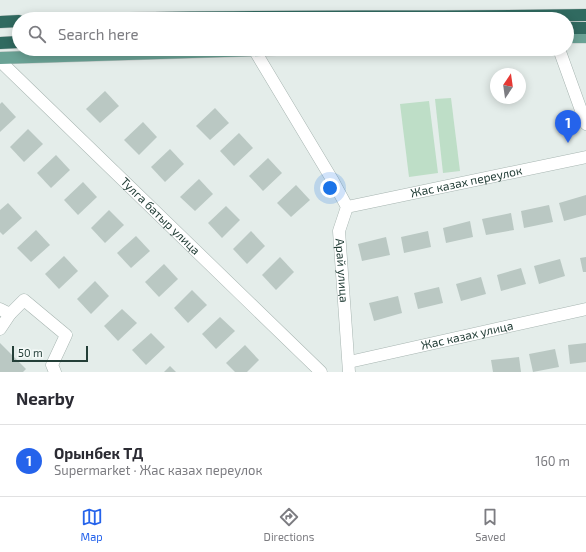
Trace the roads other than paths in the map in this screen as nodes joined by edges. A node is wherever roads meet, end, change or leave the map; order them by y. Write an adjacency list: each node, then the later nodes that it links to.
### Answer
1 (574, 15): 2 (highway)
2 (586, 15)
3 (12, 21): 4 (highway)
4 (0, 22)
5 (574, 28): 6 (highway)
6 (586, 28)
7 (574, 37): 8 (main road)
8 (586, 37)
9 (12, 42): 10 (highway)
10 (0, 43)
11 (96, 56): 14 (main road)
12 (258, 56): 17 (street)
13 (562, 56): 15 (street)
14 (0, 59): 23 (street, Тулга батыр улица)
15 (585, 118)
16 (586, 157): 17 (street, Жас казах переулок)
17 (347, 208): 21 (street, Арай улица)
18 (586, 309): 21 (street, Жас казах улица)
19 (5, 312): 20 (street); 22 (street)
20 (0, 329)
21 (349, 367)
22 (55, 372)
23 (321, 372)

